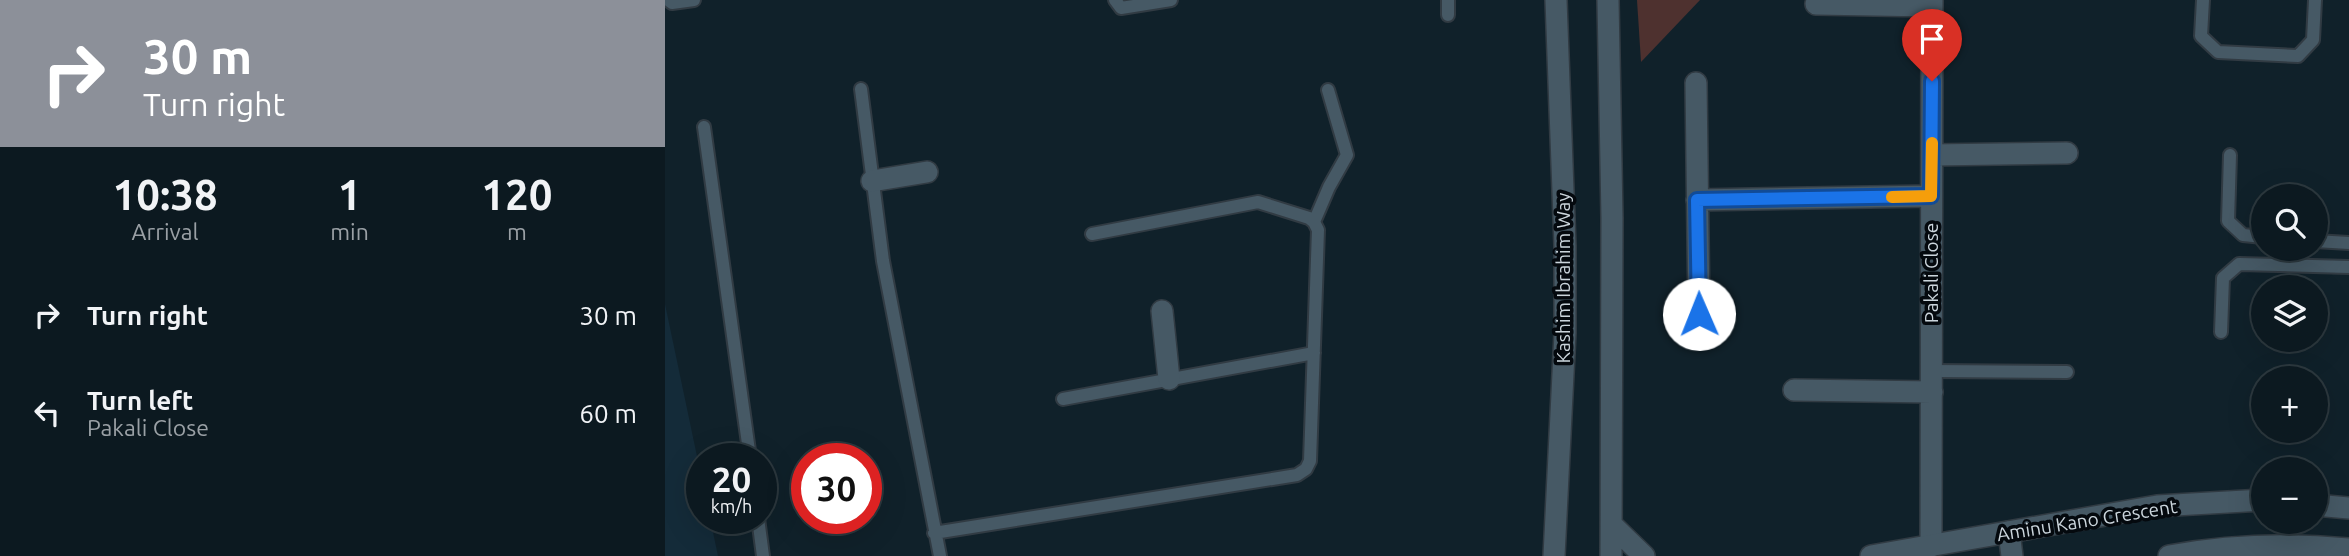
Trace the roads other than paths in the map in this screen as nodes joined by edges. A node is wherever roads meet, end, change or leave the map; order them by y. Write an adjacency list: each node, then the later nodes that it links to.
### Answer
1 (669, 0): 2 (lane)
2 (694, 0)
3 (1115, 0): 4 (lane)
4 (1171, 0)
5 (1448, 0): 12 (lane)
6 (1556, 0): 51 (street, Kashim Ibrahim Way)
7 (2203, 0): 8 (lane)
8 (2315, 0)
9 (1609, 1): 43 (street)
10 (1932, 3): 11 (street); 18 (street, Pakali Close)
11 (1816, 4)
12 (1448, 15)
13 (1696, 83): 23 (street)
14 (861, 89): 21 (lane)
15 (1328, 90): 24 (lane)
16 (704, 127): 39 (lane)
17 (2067, 153): 18 (street)
18 (1932, 155): 22 (street, Pakali Close)
19 (2230, 155): 26 (lane)
20 (927, 172): 21 (street)
21 (872, 181): 45 (lane)
22 (1931, 196): 23 (street); 36 (street, Pakali Close)
23 (1697, 200): 31 (street)
24 (1314, 222): 25 (lane); 33 (lane)
25 (1092, 234)
26 (2251, 236)
27 (2328, 242): 28 (lane)
28 (2349, 243)
29 (2349, 267): 32 (lane)
30 (1162, 311): 35 (street)
31 (1699, 314)
32 (2221, 332)
33 (1314, 353): 35 (lane); 45 (lane)
34 (2067, 372): 36 (lane)
35 (1169, 379): 38 (lane)
36 (1931, 382): 37 (street); 47 (street, Pakali Close)
37 (1794, 390)
38 (1063, 399)
39 (748, 443)
40 (2251, 501): 44 (street, Aminu Kano Crescent)
41 (2328, 506): 42 (street)
42 (2349, 508)
43 (1612, 525): 52 (street); 53 (street)
44 (2010, 532): 47 (street, Aminu Kano Crescent); 55 (street)
45 (935, 533): 50 (lane)
46 (760, 534): 49 (lane)
47 (1931, 545): 54 (street, Aminu Kano Crescent)
48 (2349, 549): 56 (street)
49 (763, 556)
50 (940, 556)
51 (1554, 556)
52 (1611, 556)
53 (1644, 556)
54 (1871, 556)
55 (2012, 556)
56 (2169, 556)

